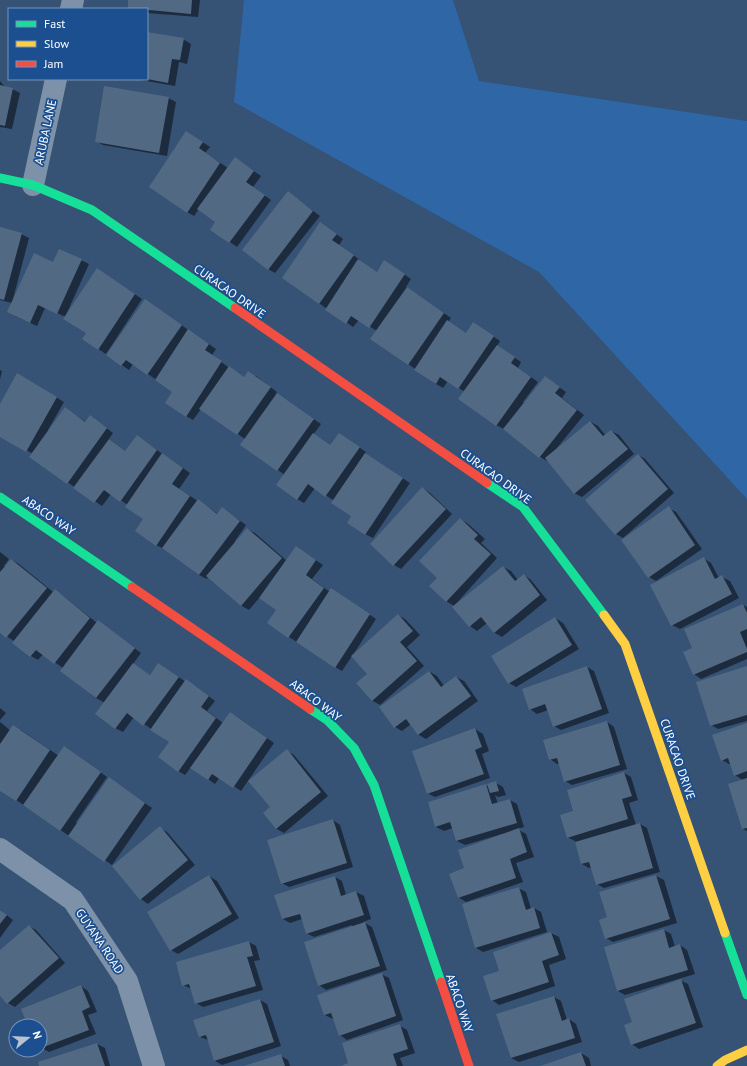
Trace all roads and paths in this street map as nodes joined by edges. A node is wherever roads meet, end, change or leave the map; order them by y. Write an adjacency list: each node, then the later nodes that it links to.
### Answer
1 (56, 80): 3 (street, ARUBA LANE)
2 (0, 178): 3 (street, CURACAO DRIVE)
3 (33, 184): 6 (street, CURACAO DRIVE)
4 (0, 496): 9 (street, ABACO WAY)
5 (0, 849): 8 (street, GUYANA ROAD)
6 (747, 995)
7 (747, 1050): 10 (street)
8 (154, 1066)
9 (469, 1066)
10 (717, 1066)

